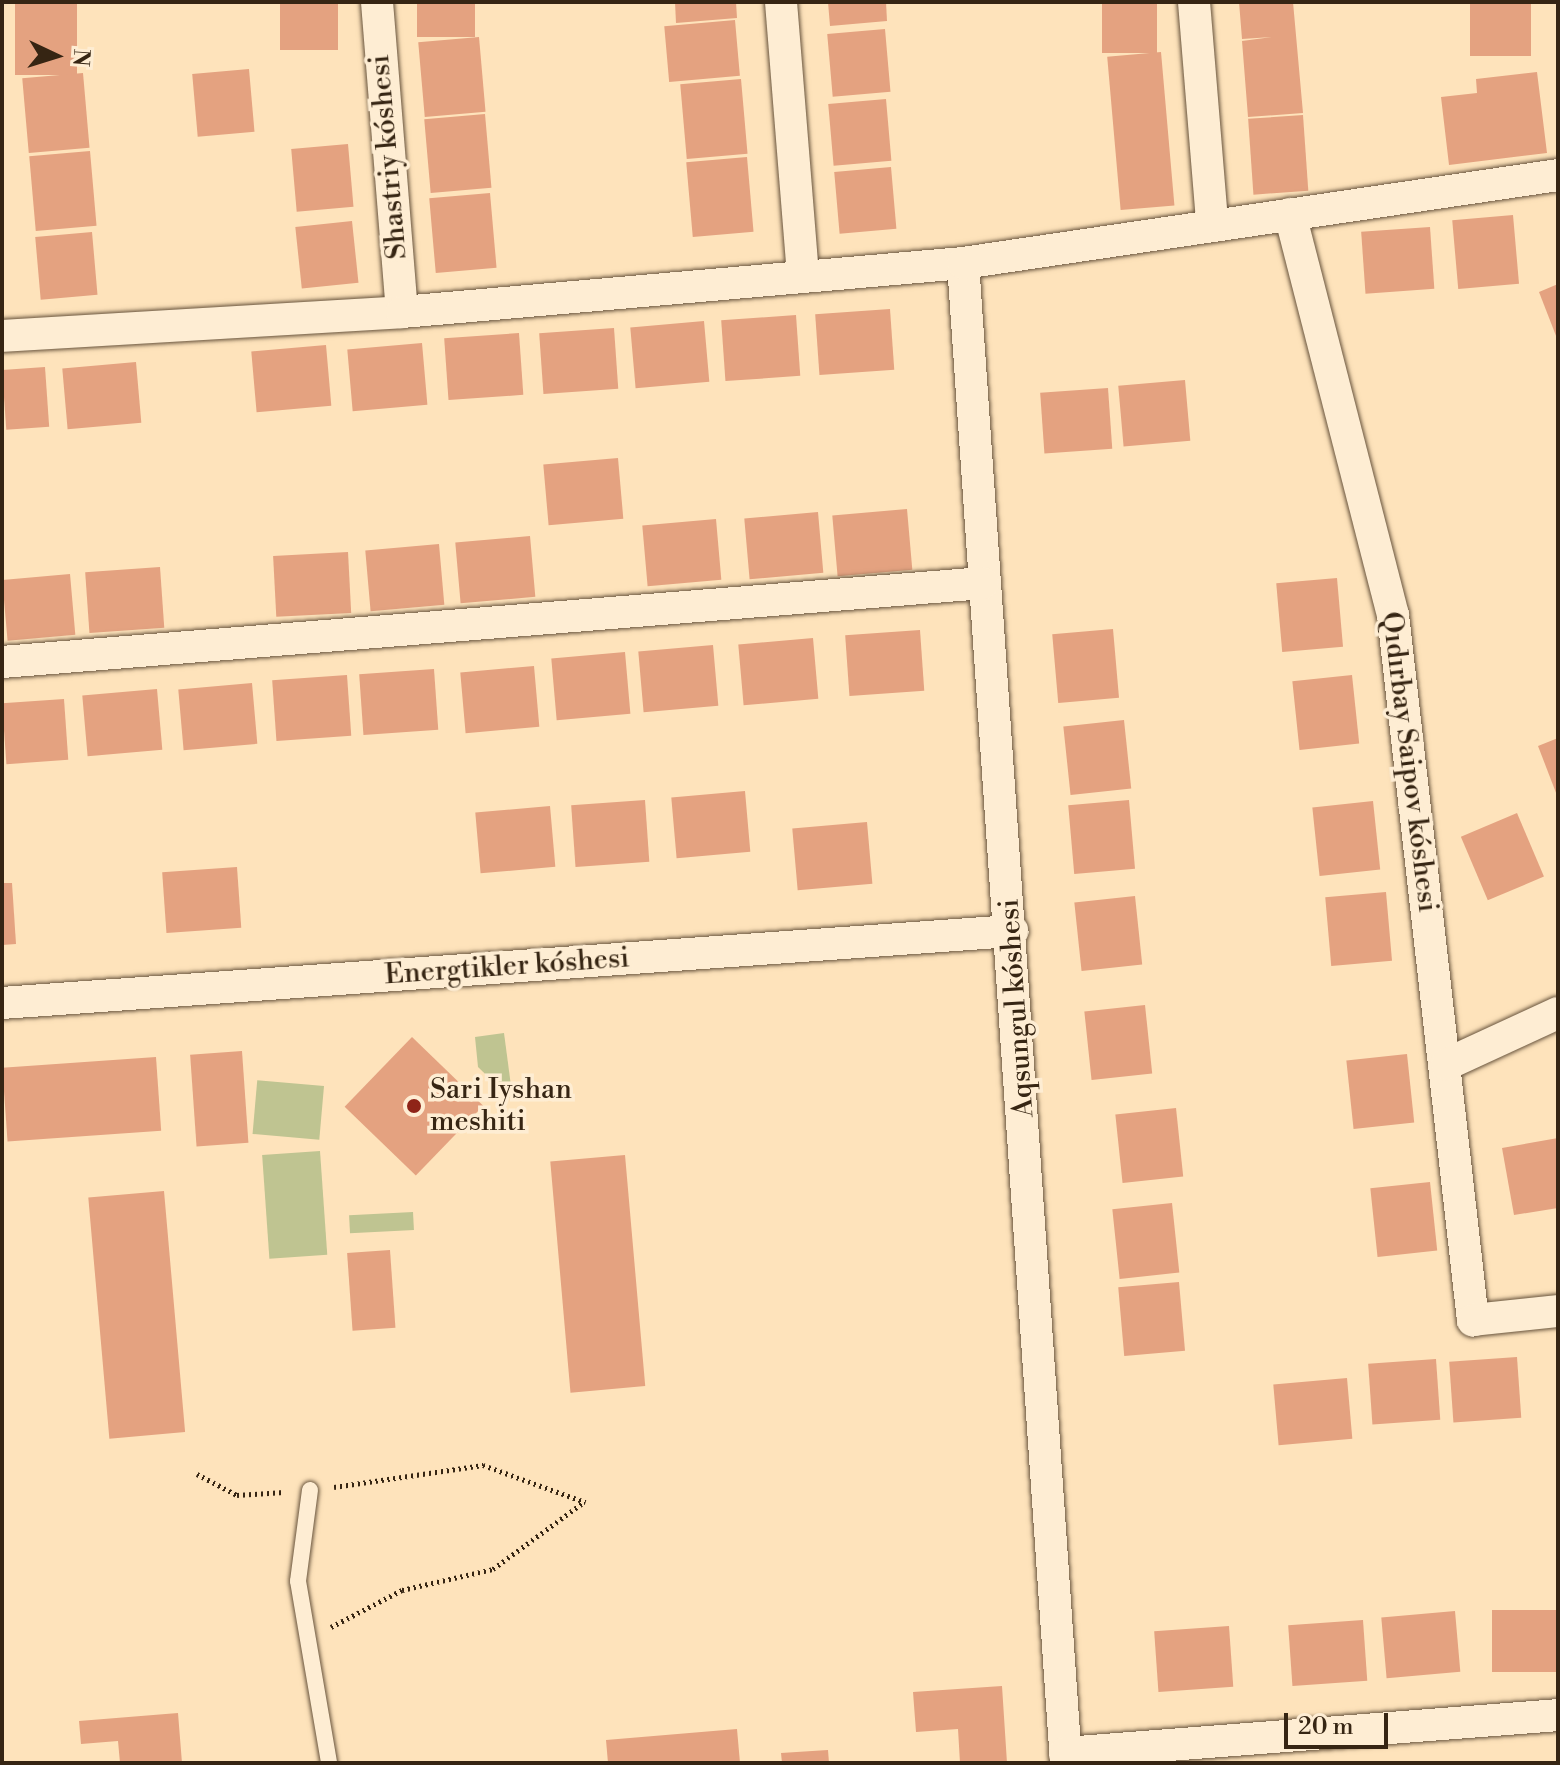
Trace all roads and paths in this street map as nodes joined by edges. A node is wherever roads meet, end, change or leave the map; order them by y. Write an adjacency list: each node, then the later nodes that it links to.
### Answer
1 (377, 2): 9 (street, Shastriy kóshesi)
2 (781, 2): 8 (street)
3 (1194, 2): 6 (street)
4 (1558, 175): 5 (street)
5 (1290, 214): 6 (street); 16 (street, Qıdırbay Saipov kóshesi)
6 (1212, 222): 7 (street)
7 (963, 263): 8 (street); 11 (street, Aqsungul kóshesi)
8 (803, 273): 9 (street)
9 (402, 312): 10 (street)
10 (2, 330)
11 (983, 583): 12 (street); 13 (street, Aqsungul kóshesi)
12 (2, 662)
13 (1012, 931): 14 (street, Energtikler kóshesi); 22 (street, Aqsungul kóshesi)
14 (2, 1003)
15 (1558, 1013): 16 (street)
16 (1447, 1064): 17 (street, Qıdırbay Saipov kóshesi)
17 (1558, 1311)
18 (197, 1474): 19 (path)
19 (310, 1490): 20 (lane); 20 (path)
20 (307, 1640): 23 (lane)
21 (1558, 1715): 22 (street)
22 (1066, 1758)
23 (329, 1763)

